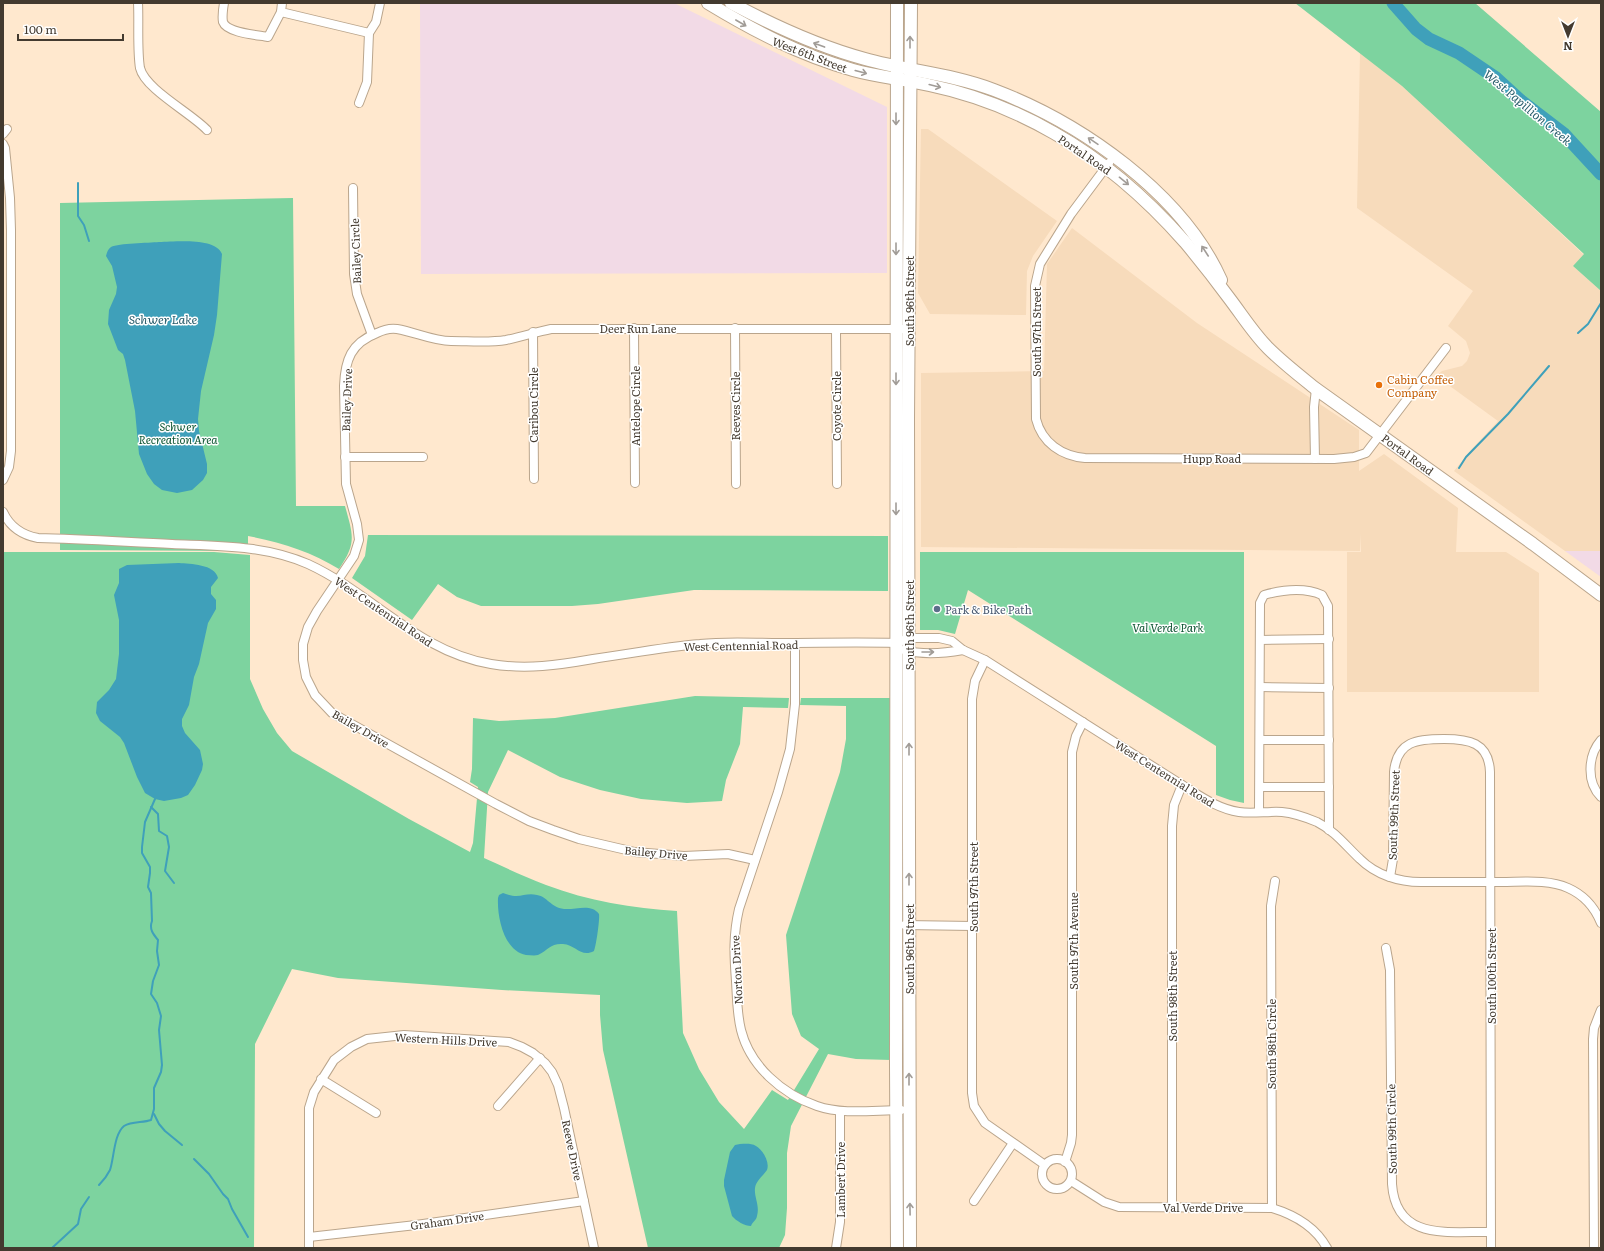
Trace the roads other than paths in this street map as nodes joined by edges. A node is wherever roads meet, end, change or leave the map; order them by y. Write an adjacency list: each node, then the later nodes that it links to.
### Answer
1 (138, 3): 16 (street)
2 (224, 3): 9 (street)
3 (282, 3): 9 (street)
4 (380, 3): 10 (street)
5 (708, 3): 13 (main road, West 6th Street, one-way to 13)
6 (731, 3): 11 (main road, West 6th Street, one-way to 6)
7 (897, 3): 11 (main road, South 96th Street)
8 (911, 3): 12 (main road, South 96th Street, one-way to 8)
9 (281, 12): 10 (street)
10 (369, 33): 15 (street)
11 (897, 66): 12 (main road, West 6th Street); 13 (main road, South 96th Street)
12 (911, 68): 14 (main road, South 96th Street); 18 (main road, Portal Road, one-way to 12)
13 (896, 80): 14 (main road, Portal Road); 26 (main road, South 96th Street, one-way to 26)
14 (910, 81): 19 (main road, Portal Road, one-way to 19); 27 (main road, South 96th Street)
15 (359, 103)
16 (207, 130)
17 (3, 144): 21 (street)
18 (1114, 156): 19 (street, South 97th Street); 22 (main road, Portal Road, one-way to 18)
19 (1106, 167): 22 (main road, Portal Road, one-way to 22); 33 (street, South 97th Street)
20 (353, 188): 29 (street, Bailey Circle)
21 (7, 230): 31 (street)
22 (1229, 298): 32 (main road, Portal Road)
23 (634, 328): 24 (street, Deer Run Lane); 28 (street, Deer Run Lane); 40 (street, Antelope Circle)
24 (735, 328): 25 (street, Deer Run Lane); 41 (street, Reeves Circle)
25 (836, 329): 26 (street, Deer Run Lane); 42 (street, Coyote Circle)
26 (896, 329): 27 (street, Deer Run Lane); 50 (main road, South 96th Street, one-way to 50)
27 (908, 329): 46 (main road, South 96th Street)
28 (533, 332): 29 (street, Deer Run Lane); 38 (street, Caribou Circle)
29 (372, 335): 35 (street, Bailey Drive)
30 (1446, 348): 34 (street)
31 (7, 376): 39 (street)
32 (1316, 389): 34 (main road, Portal Road); 37 (street)
33 (1043, 434): 37 (street, Hupp Road)
34 (1381, 435): 37 (street, Hupp Road); 45 (main road, Portal Road)
35 (345, 457): 36 (street); 44 (street, Bailey Drive)
36 (423, 457)
37 (1315, 459)
38 (534, 479)
39 (3, 480)
40 (635, 483)
41 (736, 484)
42 (837, 484)
43 (3, 512): 44 (street, West Centennial Road)
44 (339, 580): 49 (street, West Centennial Road); 67 (street, Bailey Drive)
45 (1601, 595)
46 (909, 638): 50 (street, West Centennial Road); 51 (street, West Centennial Road); 52 (main road, South 96th Street)
47 (1329, 639): 48 (street); 48 (street); 55 (street)
48 (1260, 640): 54 (street)
49 (795, 643): 50 (street, West Centennial Road); 67 (street, Norton Drive)
50 (896, 643): 52 (street); 72 (main road, South 96th Street)
51 (963, 650): 52 (street, West Centennial Road, one-way to 51); 53 (street, West Centennial Road)
52 (909, 651): 73 (main road, South 96th Street, one-way to 52)
53 (985, 660): 56 (street, West Centennial Road); 74 (street, South 97th Street)
54 (1260, 687): 55 (street); 58 (street)
55 (1329, 688): 59 (street)
56 (1084, 722): 61 (street, West Centennial Road); 85 (street, South 97th Avenue)
57 (1441, 739): 68 (street, South 99th Street); 70 (street, South 100th Street)
58 (1260, 740): 59 (street); 62 (street)
59 (1329, 740): 63 (street)
60 (1601, 740): 64 (street)
61 (1182, 785): 65 (street, West Centennial Road); 90 (street, South 98th Street)
62 (1260, 787): 63 (street); 65 (street)
63 (1329, 787): 66 (street)
64 (1601, 797)
65 (1259, 812): 66 (street, West Centennial Road)
66 (1329, 830): 68 (street, West Centennial Road)
67 (755, 860): 82 (street, Norton Drive)
68 (1390, 877): 70 (street, West Centennial Road)
69 (1275, 881): 91 (street, South 98th Circle)
70 (1491, 882): 71 (street, West Centennial Road); 92 (street, South 100th Street)
71 (1601, 923)
72 (896, 925): 73 (street); 80 (main road, South 96th Street)
73 (914, 925): 74 (street); 81 (main road, South 96th Street, one-way to 73)
74 (973, 926): 84 (street, South 97th Street)
75 (1386, 948): 92 (street, South 99th Circle)
76 (1601, 1010): 101 (street)
77 (540, 1058): 78 (street, Western Hills Drive); 79 (street); 88 (street, Reeve Drive)
78 (321, 1079): 83 (street); 93 (street, Western Hills Drive)
79 (498, 1106)
80 (896, 1110): 81 (street, Norton Drive); 82 (street, Norton Drive); 97 (main road, South 96th Street)
81 (909, 1110): 98 (main road, South 96th Street, one-way to 81)
82 (840, 1111): 96 (street, Lambert Drive)
83 (376, 1113)
84 (1013, 1143): 86 (street); 89 (street)
85 (1065, 1162): 86 (street); 87 (street)
86 (1045, 1164): 87 (street)
87 (1071, 1181): 90 (street, Val Verde Drive)
88 (584, 1201): 93 (street, Graham Drive); 95 (street, Reeve Drive)
89 (974, 1201)
90 (1172, 1208): 91 (street, Val Verde Drive)
91 (1272, 1208): 99 (street, Val Verde Drive)
92 (1491, 1232): 100 (street, South 100th Street)
93 (310, 1237): 94 (street, Western Hills Drive)
94 (309, 1248)
95 (594, 1248)
96 (836, 1248)
97 (897, 1248)
98 (910, 1248)
99 (1327, 1248)
100 (1491, 1248)
101 (1594, 1248)

